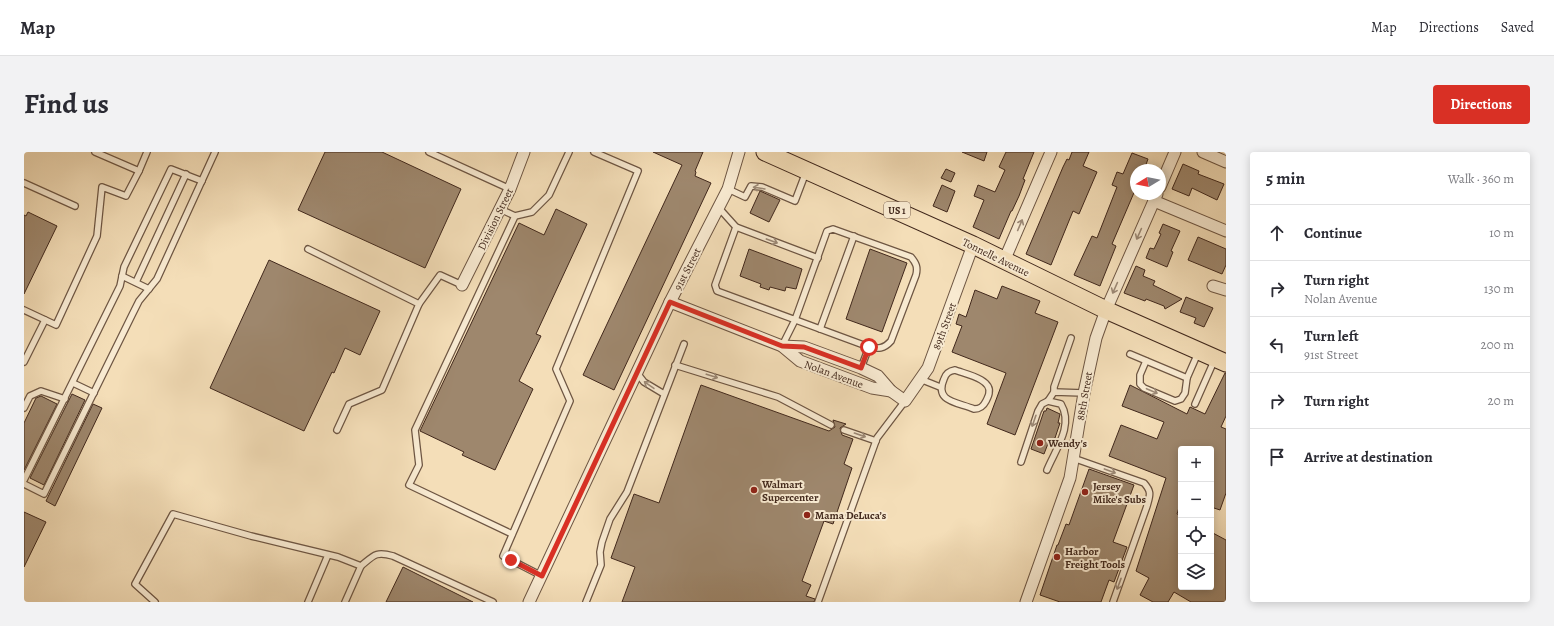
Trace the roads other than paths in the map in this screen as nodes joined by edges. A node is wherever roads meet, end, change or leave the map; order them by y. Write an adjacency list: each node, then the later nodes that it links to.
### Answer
1 (95, 152): 15 (lane)
2 (147, 152): 15 (lane)
3 (216, 152): 18 (lane)
4 (429, 152): 20 (lane)
5 (524, 152): 20 (street, Division Street)
6 (569, 152): 27 (lane)
7 (594, 152): 83 (lane)
8 (739, 152): 21 (street, 91st Street)
9 (765, 152): 14 (main road, Tonnelle Avenue / US 1)
10 (1051, 152): 34 (street, one-way to 10)
11 (1175, 152): 16 (street)
12 (1203, 152): 13 (street)
13 (1226, 162)
14 (806, 170): 21 (lane, one-way to 21); 31 (main road, Tonnelle Avenue / US 1)
15 (139, 171): 45 (lane)
16 (1166, 172)
17 (186, 174): 18 (lane); 35 (lane); 36 (lane)
18 (202, 181): 39 (lane)
19 (24, 183): 24 (lane)
20 (510, 189): 26 (street, Division Street)
21 (728, 189): 25 (street, 91st Street)
22 (1154, 200): 44 (street, 88th Street, one-way to 44)
23 (1161, 200): 29 (street)
24 (75, 206)
25 (718, 207): 28 (lane); 41 (street, 91st Street)
26 (500, 209): 27 (lane); 37 (street, Division Street)
27 (515, 216): 83 (lane)
28 (736, 227): 33 (lane, one-way to 33); 46 (lane)
29 (1226, 231)
30 (854, 236): 33 (lane); 47 (lane); 51 (lane)
31 (973, 245): 34 (main road, Tonnelle Avenue / US 1); 61 (street, 89th Street)
32 (308, 249): 42 (lane)
33 (818, 258): 46 (lane)
34 (1004, 261): 44 (main road, Tonnelle Avenue / US 1)
35 (122, 276): 36 (lane); 62 (lane)
36 (136, 282): 39 (lane)
37 (462, 286): 42 (lane)
38 (1213, 286): 40 (street)
39 (149, 289): 66 (lane)
40 (1226, 290)
41 (670, 302): 50 (street, Nolan Avenue); 59 (street, 91st Street)
42 (419, 304): 75 (lane)
43 (24, 310): 45 (lane)
44 (1106, 310): 52 (main road, Tonnelle Avenue / US 1); 67 (street, 88th Street)
45 (45, 320): 56 (lane)
46 (795, 320): 47 (lane); 50 (lane)
47 (820, 329): 51 (lane)
48 (1071, 338): 65 (lane)
49 (684, 344): 57 (lane)
50 (782, 346): 58 (street, Nolan Avenue); 64 (street, Nolan Avenue)
51 (869, 347): 58 (lane)
52 (1199, 351): 55 (main road, Tonnelle Avenue / US 1); 60 (lane)
53 (1130, 354): 54 (lane)
54 (1146, 360): 60 (lane); 60 (lane, one-way to 60)
55 (1220, 361): 72 (lane)
56 (24, 362)
57 (675, 365): 68 (lane); 74 (lane, one-way to 74)
58 (861, 368): 64 (street, Nolan Avenue)
59 (637, 374): 68 (lane, one-way to 59); 86 (street, 91st Street)
60 (1187, 378)
61 (920, 379): 63 (lane); 70 (street, 89th Street)
62 (73, 383): 66 (lane); 69 (lane)
63 (940, 387): 63 (lane)
64 (891, 391): 70 (street, Nolan Avenue)
65 (1054, 392): 67 (lane); 71 (lane)
66 (94, 393): 82 (lane)
67 (1084, 393): 78 (street, 88th Street)
68 (664, 394): 92 (lane)
69 (65, 399): 73 (lane); 81 (lane)
70 (905, 401): 77 (lane)
71 (1048, 401): 79 (lane, one-way to 79); 80 (lane)
72 (1195, 404)
73 (24, 408)
74 (831, 425)
75 (337, 430)
76 (844, 430): 77 (lane, one-way to 77)
77 (876, 441): 93 (lane)
78 (1073, 458): 94 (street, 88th Street); 95 (lane, one-way to 95)
79 (1021, 462)
80 (1047, 470)
81 (24, 480)
82 (24, 484)
83 (512, 534): 86 (lane)
84 (328, 555): 85 (lane); 87 (lane); 88 (lane)
85 (361, 566): 89 (lane); 90 (lane)
86 (542, 576): 91 (street, 91st Street)
87 (156, 602)
88 (308, 602)
89 (345, 602)
90 (493, 602)
91 (529, 602)
92 (586, 602)
93 (818, 602)
94 (1026, 602)
95 (1113, 602)

